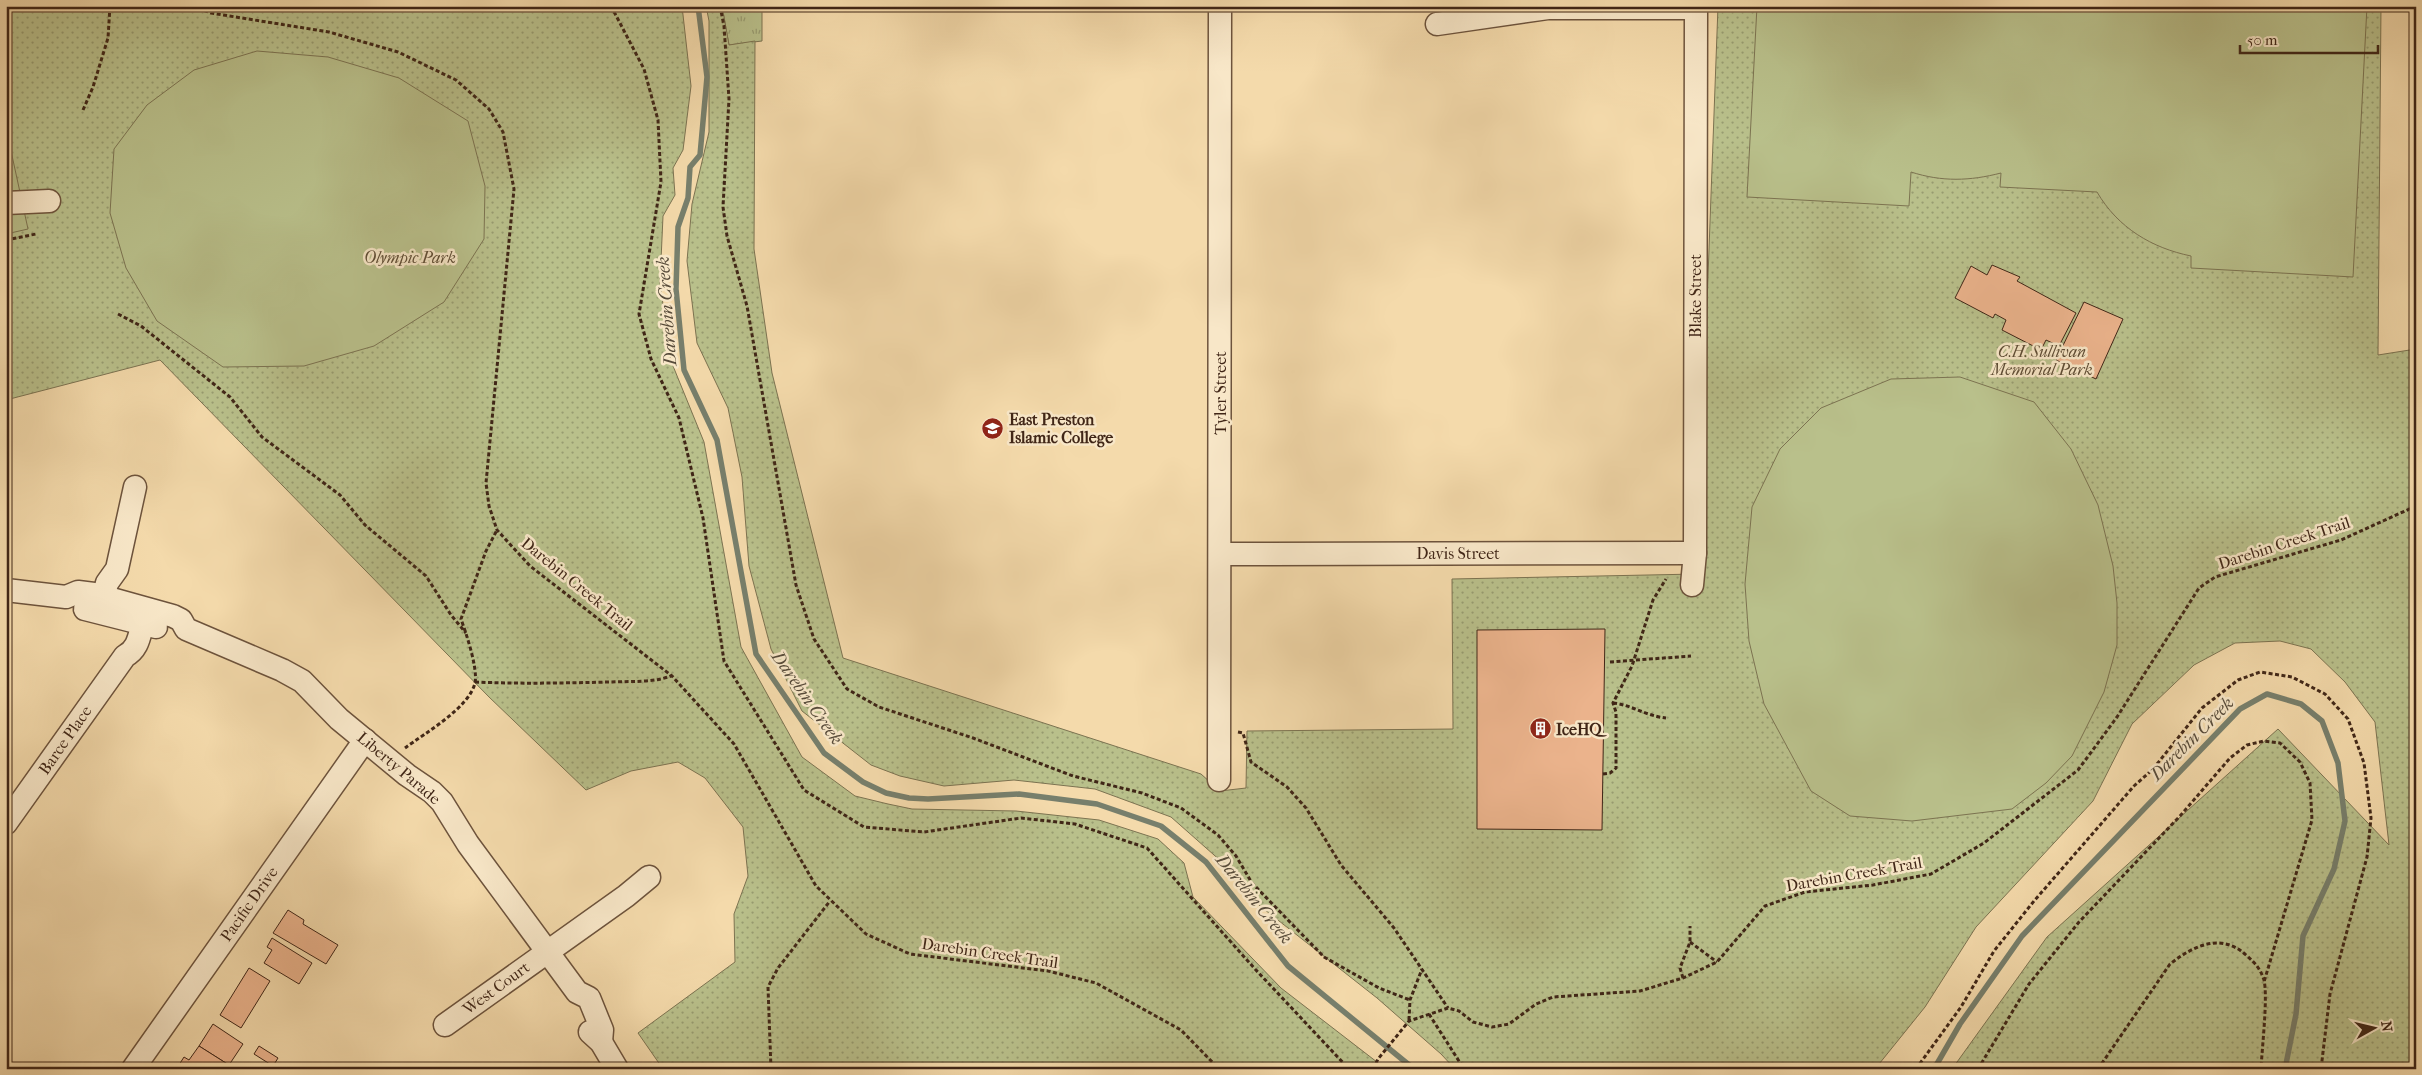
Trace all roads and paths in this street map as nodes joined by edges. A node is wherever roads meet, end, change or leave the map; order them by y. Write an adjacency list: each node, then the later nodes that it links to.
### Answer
1 (110, 6): 9 (path)
2 (192, 6): 7 (path, Darebin Creek Trail)
3 (611, 6): 57 (path)
4 (720, 6): 48 (path)
5 (1220, 6): 19 (street, Tyler Street)
6 (1696, 7): 8 (street); 18 (street, Blake Street)
7 (198, 8): 17 (path, Darebin Creek Trail)
8 (1437, 24)
9 (84, 110)
10 (49, 201): 11 (street)
11 (6, 203)
12 (36, 234): 13 (path)
13 (6, 240)
14 (118, 314): 25 (path)
15 (136, 487): 23 (street, Barce Place)
16 (2416, 506): 44 (path, Darebin Creek Trail)
17 (497, 530): 25 (path); 29 (path, Darebin Creek Trail)
18 (1695, 553): 19 (street, Davis Street); 21 (street, Blake Street)
19 (1221, 554): 33 (street, Tyler Street)
20 (1666, 579): 27 (path)
21 (1692, 585)
22 (6, 590): 23 (street, Liberty Parade)
23 (119, 611): 24 (street, Liberty Parade); 24 (street, Liberty Parade); 38 (street, Barce Place)
24 (186, 629): 34 (street, Liberty Parade)
25 (466, 633): 30 (path)
26 (1691, 656): 27 (path)
27 (1634, 660): 28 (path); 31 (path)
28 (1610, 662)
29 (672, 676): 30 (path); 40 (path, Darebin Creek Trail)
30 (475, 682): 35 (path)
31 (1613, 703): 32 (path); 36 (path)
32 (1666, 718)
33 (1220, 731): 37 (street, Tyler Street); 45 (path)
34 (365, 740): 43 (street, Liberty Parade); 53 (street, Pacific Drive)
35 (410, 744)
36 (1603, 774)
37 (1219, 780)
38 (6, 823)
39 (649, 877): 43 (street, West Court)
40 (830, 901): 55 (path); 56 (path, Darebin Creek Trail)
41 (1690, 926): 42 (path)
42 (1690, 942): 44 (path); 46 (path)
43 (546, 952): 52 (street, West Court); 54 (street, Liberty Parade)
44 (1717, 962): 46 (path, Darebin Creek Trail)
45 (1423, 968): 48 (path); 49 (path)
46 (1683, 978): 49 (path, Darebin Creek Trail)
47 (2264, 982): 61 (path); 62 (path); 63 (path)
48 (1410, 1000): 51 (path)
49 (1448, 1008): 50 (path)
50 (1429, 1014): 51 (path); 59 (path)
51 (1409, 1020): 58 (path)
52 (445, 1025)
53 (133, 1069)
54 (617, 1069)
55 (771, 1069)
56 (1218, 1069)
57 (1349, 1069)
58 (1373, 1069)
59 (1464, 1069)
60 (1916, 1069): 64 (path)
61 (1978, 1069)
62 (2098, 1069)
63 (2261, 1069)
64 (2321, 1069)

